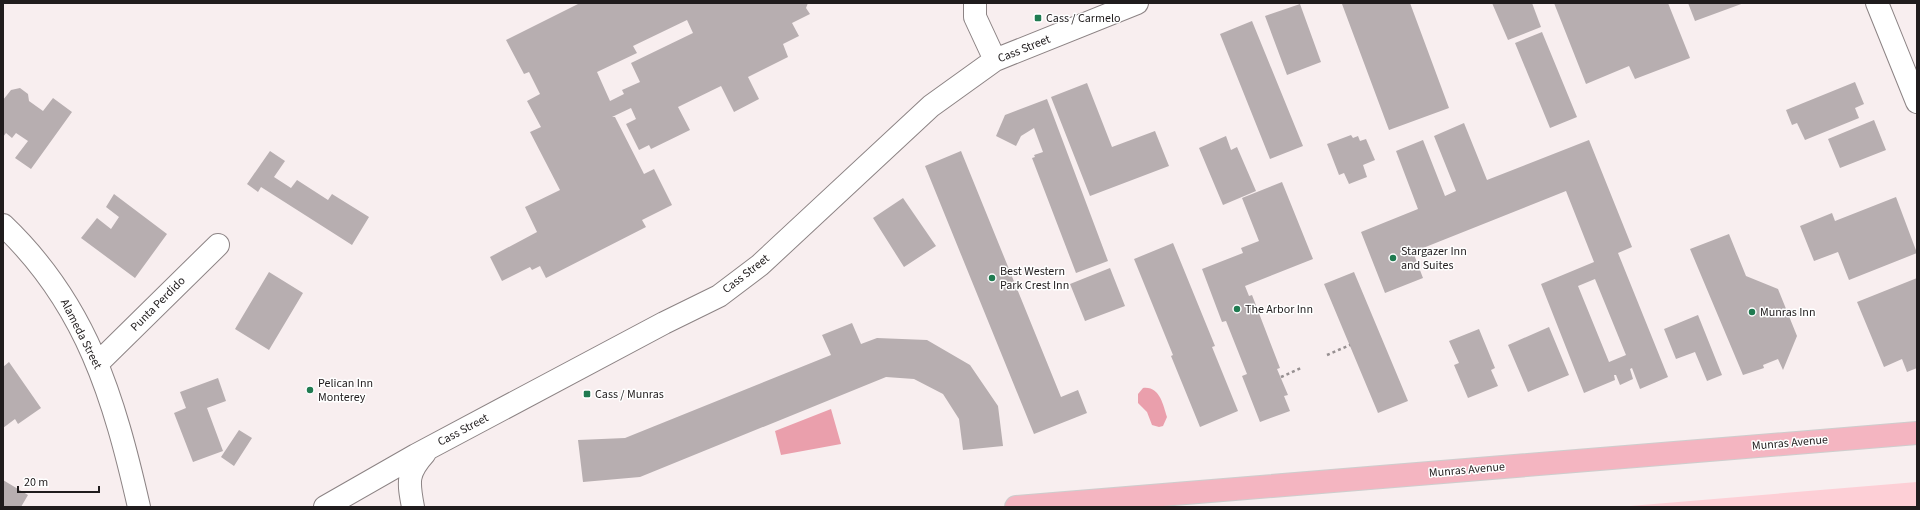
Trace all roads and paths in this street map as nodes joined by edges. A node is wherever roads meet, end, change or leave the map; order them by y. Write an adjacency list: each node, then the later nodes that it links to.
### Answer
1 (975, 3): 4 (street)
2 (1137, 3): 4 (street, Cass Street)
3 (1877, 3): 5 (street)
4 (995, 60): 14 (street, Cass Street)
5 (1917, 102)
6 (3, 225): 10 (street, Alameda Street)
7 (218, 245): 10 (street, Punta Perdido)
8 (1350, 345): 9 (path)
9 (1328, 355)
10 (98, 363): 15 (street, Alameda Street)
11 (1301, 368): 12 (path)
12 (1281, 377)
13 (1917, 433): 18 (main road, Munras Avenue)
14 (430, 448): 16 (street, Cass Street); 17 (street)
15 (139, 507)
16 (325, 507)
17 (413, 507)
18 (1016, 507)

